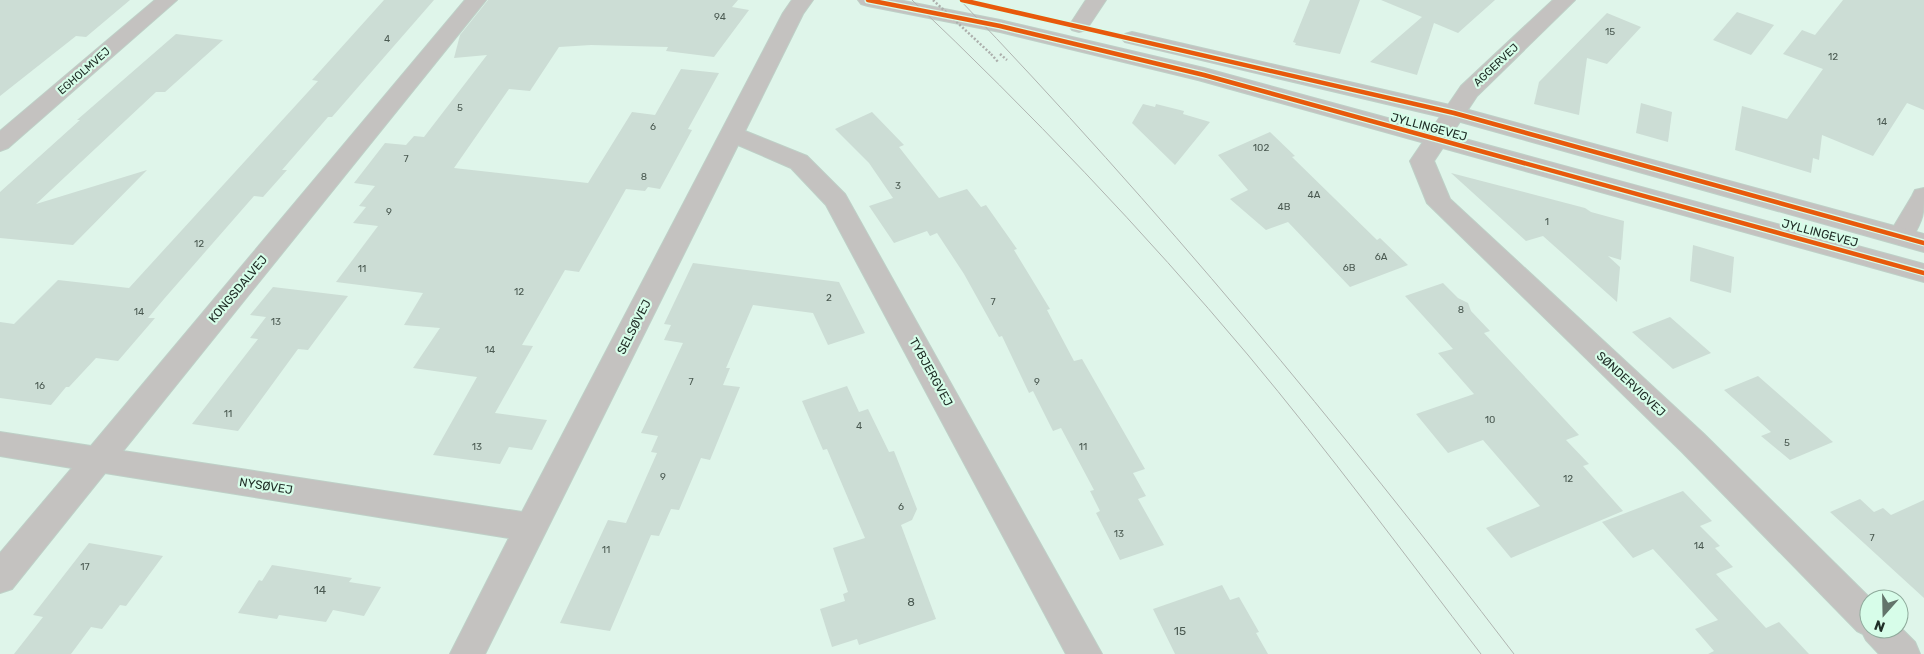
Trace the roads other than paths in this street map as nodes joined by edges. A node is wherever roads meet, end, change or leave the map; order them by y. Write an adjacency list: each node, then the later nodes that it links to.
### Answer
1 (167, 0): 12 (street, EGHOLMVEJ)
2 (476, 0): 17 (street, KONGSDALVEJ)
3 (803, 0): 10 (street, SELSØVEJ)
4 (868, 0): 11 (street, JYLLINGEVEJ)
5 (962, 0): 8 (street, JYLLINGEVEJ)
6 (1096, 0): 8 (street)
7 (1565, 0): 9 (street, AGGERVEJ)
8 (1079, 26): 9 (street, JYLLINGEVEJ)
9 (1454, 113): 11 (street, AGGERVEJ); 14 (street, JYLLINGEVEJ)
10 (732, 134): 18 (street, SELSØVEJ); 23 (street, TYBJERGVEJ)
11 (1436, 139): 15 (street, JYLLINGEVEJ); 20 (street, SØNDERVIGVEJ)
12 (0, 143)
13 (1924, 196): 14 (street)
14 (1913, 239)
15 (1924, 273)
16 (0, 444): 17 (street, NYSØVEJ)
17 (97, 460): 18 (street, NYSØVEJ); 19 (street, KONGSDALVEJ)
18 (532, 528): 22 (street, SELSØVEJ)
19 (0, 578)
20 (1859, 610)
21 (1888, 639): 24 (street)
22 (467, 654)
23 (1085, 654)
24 (1903, 654)

